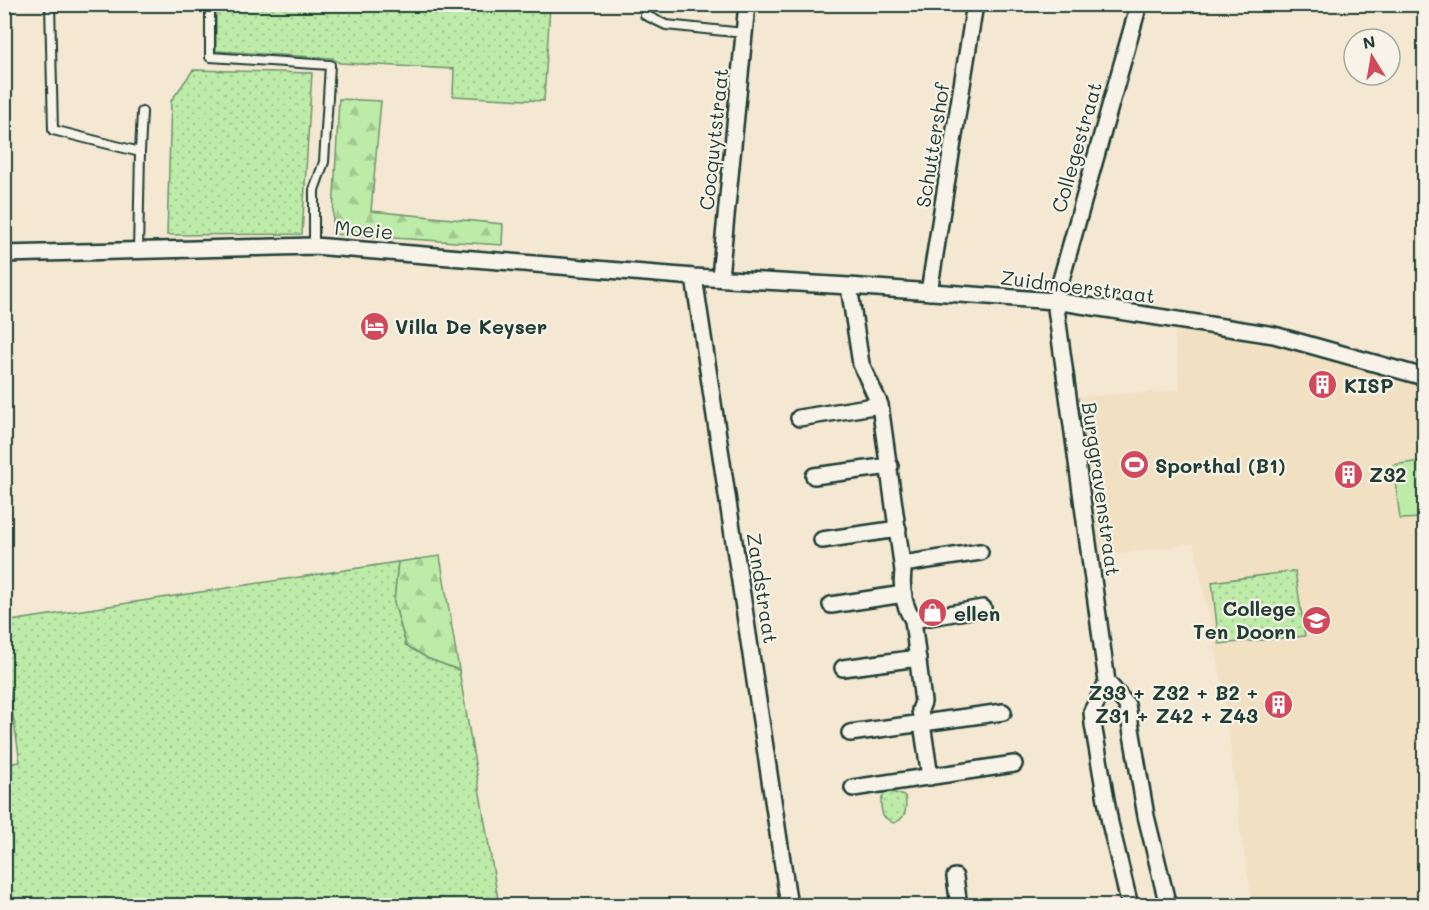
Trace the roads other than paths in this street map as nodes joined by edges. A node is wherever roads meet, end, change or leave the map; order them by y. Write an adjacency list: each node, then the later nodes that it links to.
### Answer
1 (51, 4): 9 (lane)
2 (210, 4): 10 (lane)
3 (747, 4): 7 (street, Cocquytstraat)
4 (975, 4): 16 (street, Schuttershof)
5 (1138, 4): 17 (street, Collegestraat)
6 (645, 15): 7 (lane)
7 (744, 33): 14 (street, Cocquytstraat)
8 (142, 112): 9 (lane)
9 (140, 152): 11 (lane)
10 (314, 246): 11 (street, Moeie); 13 (street, Moeie)
11 (138, 252): 12 (street, Moeie)
12 (4, 254)
13 (694, 277): 14 (street, Moeie); 41 (street, Zandstraat)
14 (720, 277): 15 (street, Zuidmoerstraat)
15 (849, 286): 16 (street, Zuidmoerstraat); 19 (street)
16 (929, 292): 17 (street, Zuidmoerstraat)
17 (1055, 301): 18 (street, Zuidmoerstraat); 33 (street, Burggravenstraat)
18 (1425, 377)
19 (880, 405): 20 (street); 21 (street)
20 (799, 418)
21 (890, 466): 22 (street); 23 (street)
22 (814, 476)
23 (898, 529): 24 (street); 26 (street)
24 (822, 540)
25 (980, 552): 26 (street)
26 (903, 564): 27 (street)
27 (904, 594): 28 (street); 30 (street)
28 (831, 605)
29 (983, 608): 30 (street)
30 (913, 620): 31 (street)
31 (918, 658): 32 (street); 35 (street)
32 (843, 668)
33 (1107, 682): 43 (street); 44 (street)
34 (1003, 711): 35 (street)
35 (922, 723): 36 (street); 38 (street)
36 (850, 733)
37 (1014, 764): 38 (street)
38 (930, 777): 39 (street)
39 (853, 788)
40 (955, 877): 42 (street)
41 (789, 906)
42 (959, 906)
43 (1130, 906)
44 (1168, 906)

